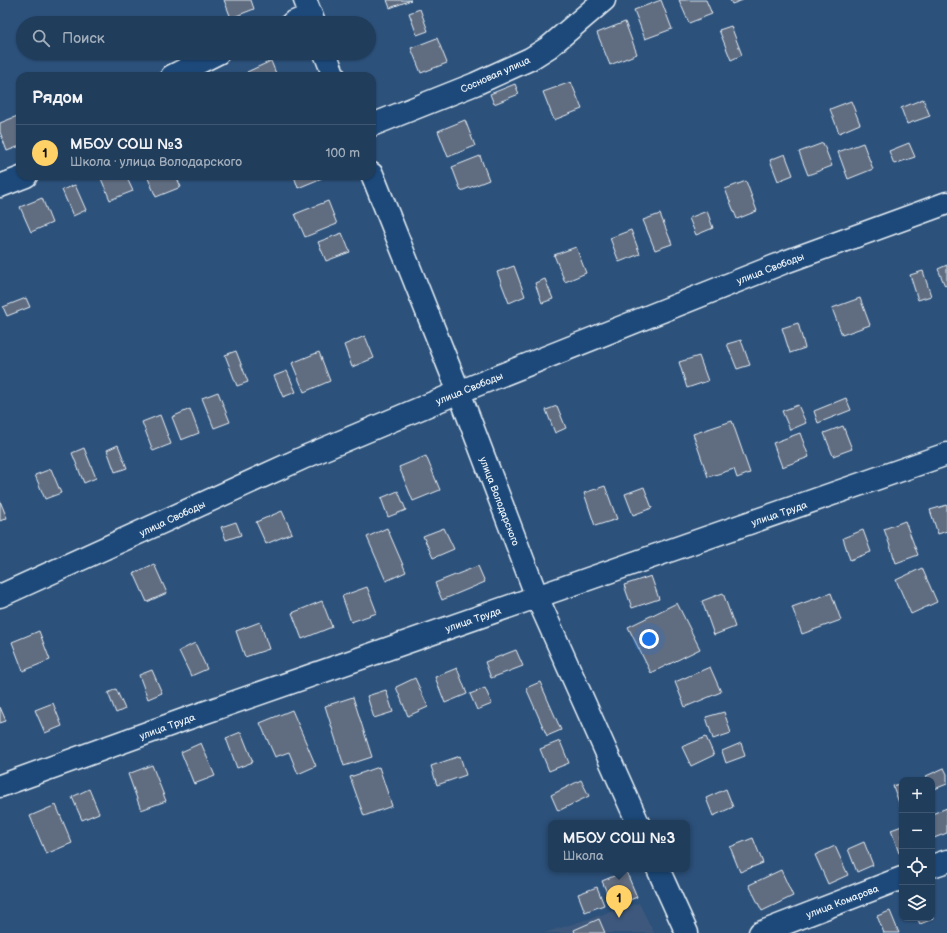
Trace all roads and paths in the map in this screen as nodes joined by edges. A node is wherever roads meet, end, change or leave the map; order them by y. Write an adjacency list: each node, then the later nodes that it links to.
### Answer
1 (604, 0): 6 (street, Сосновая улица)
2 (204, 60): 4 (street)
3 (328, 60): 5 (street)
4 (180, 72)
5 (332, 72)
6 (376, 123)
7 (16, 180): 9 (street)
8 (374, 180): 11 (street, улица Володарского)
9 (0, 186)
10 (947, 203): 11 (street, улица Свободы)
11 (458, 392): 13 (street, улица Свободы); 14 (street, улица Володарского)
12 (947, 454): 14 (street, улица Труда)
13 (0, 596)
14 (537, 597): 15 (street, улица Труда); 16 (street, улица Володарского)
15 (0, 786)
16 (637, 820)
17 (947, 860): 18 (street)
18 (935, 865)
19 (659, 872): 21 (street)
20 (899, 879): 22 (street, улица Комарова)
21 (687, 933)
22 (760, 933)

